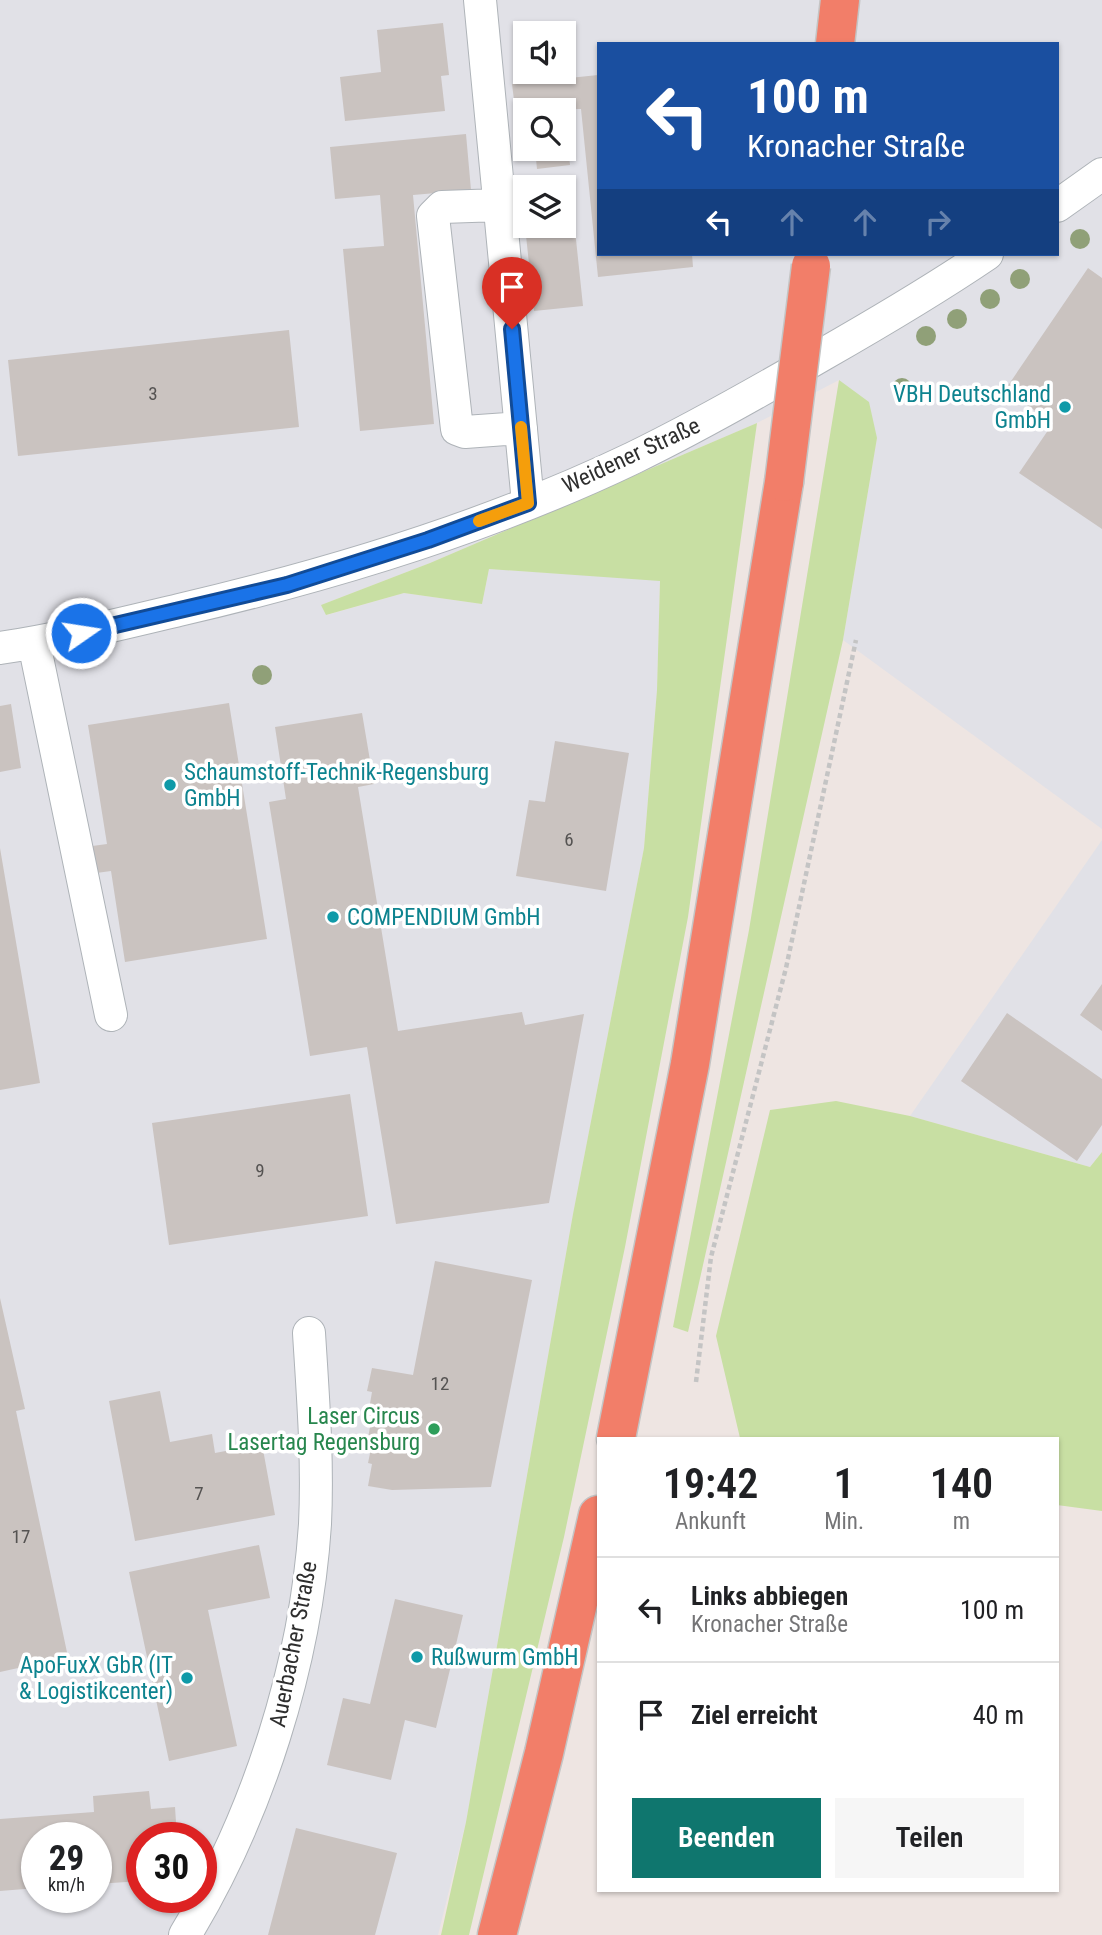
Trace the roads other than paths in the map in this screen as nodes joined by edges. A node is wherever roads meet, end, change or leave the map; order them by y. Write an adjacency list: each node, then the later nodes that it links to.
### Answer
1 (480, 0): 6 (street)
2 (840, 0): 3 (highway)
3 (835, 42)
4 (1102, 174): 5 (street)
5 (1059, 204)
6 (500, 205): 9 (street); 9 (street)
7 (984, 256): 10 (street, Weidener Straße)
8 (812, 260): 15 (highway, bridge)
9 (521, 428): 10 (street)
10 (528, 503): 11 (street, Weidener Straße)
11 (34, 643): 12 (street, Weidener Straße); 13 (street)
12 (0, 648)
13 (111, 1014)
14 (309, 1333): 17 (street, Auerbacher Straße)
15 (616, 1437)
16 (597, 1519): 18 (highway)
17 (185, 1935)
18 (497, 1935)

